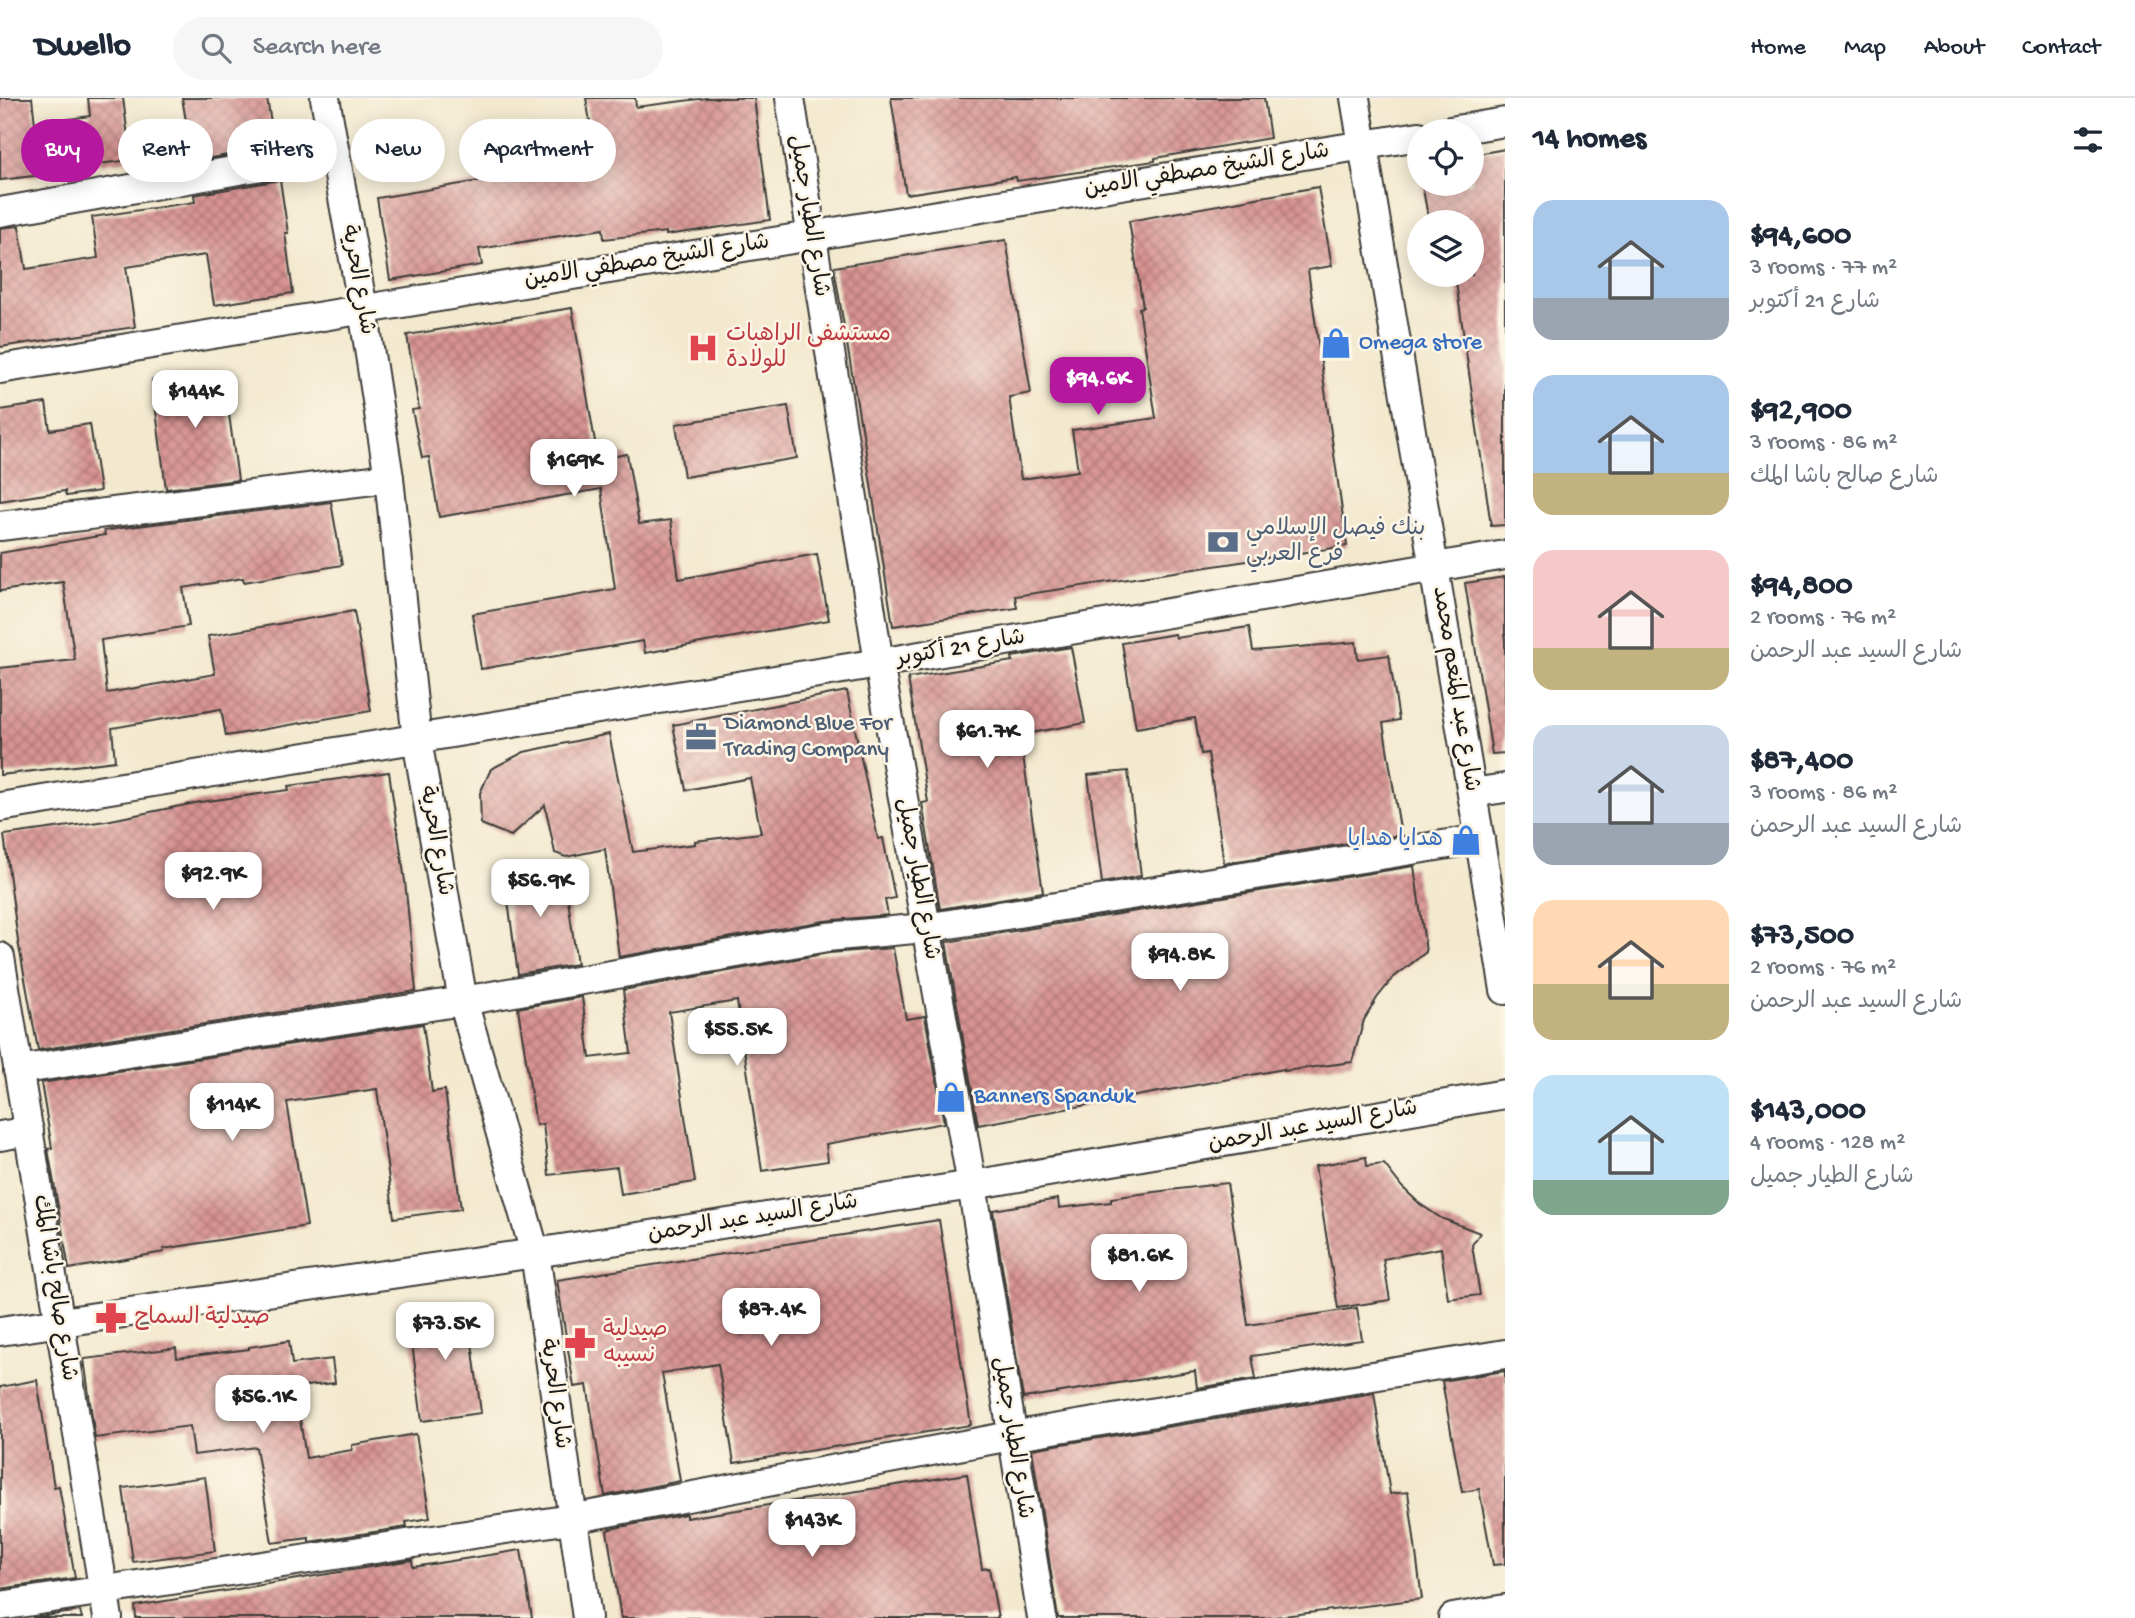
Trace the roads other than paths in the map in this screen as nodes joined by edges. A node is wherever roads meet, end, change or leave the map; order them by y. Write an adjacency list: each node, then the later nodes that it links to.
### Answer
1 (325, 98): 4 (street, شارع الحرية)
2 (790, 98): 12 (street, شارع الطيار جميل)
3 (1355, 98): 8 (street, شارع عبد المنعم محمد)
4 (329, 119)
5 (1505, 122): 6 (street)
6 (1484, 125)
7 (1407, 138): 8 (street, شارع الشيخ مصطفي الامين)
8 (1363, 145): 12 (street, شارع الشيخ مصطفي الامين); 18 (street, شارع عبد المنعم محمد)
9 (337, 164): 13 (street, شارع الحرية)
10 (227, 172): 11 (street)
11 (0, 212)
12 (811, 236): 13 (street, شارع الشيخ مصطفي الامين); 19 (street, شارع الطيار جميل)
13 (363, 309): 14 (street, شارع الشيخ مصطفي الامين); 15 (street, شارع الحرية)
14 (0, 369)
15 (389, 478): 16 (street); 20 (street, شارع الحرية)
16 (0, 526)
17 (1505, 555): 18 (street, شارع 21 أكتوبر)
18 (1434, 567): 19 (street, شارع 21 أكتوبر); 22 (street, شارع عبد المنعم محمد)
19 (879, 663): 20 (street, شارع 21 أكتوبر); 25 (street, شارع الطيار جميل)
20 (417, 740): 23 (street, شارع 21 أكتوبر); 28 (street, شارع الحرية)
21 (1505, 788): 22 (street)
22 (1472, 793): 24 (street, شارع عبد المنعم محمد)
23 (0, 807)
24 (1480, 839): 25 (street); 27 (street, شارع عبد المنعم محمد)
25 (925, 928): 28 (street); 34 (street, شارع الطيار جميل)
26 (0, 957): 29 (street, شارع صالح باشا المك)
27 (1505, 990)
28 (463, 1002): 30 (street); 35 (street, شارع الحرية)
29 (4, 1004): 30 (street, شارع صالح باشا المك)
30 (19, 1070): 32 (street, شارع صالح باشا المك)
31 (1505, 1094): 34 (street, شارع السيد عبد الرحمن)
32 (29, 1131): 33 (street); 36 (street, شارع صالح باشا المك)
33 (0, 1136)
34 (972, 1185): 35 (street, شارع السيد عبد الرحمن); 39 (street, شارع الطيار جميل)
35 (535, 1253): 36 (street, شارع السيد عبد الرحمن); 40 (street, شارع الحرية)
36 (60, 1322): 37 (street, شارع السيد عبد الرحمن); 41 (street, شارع صالح باشا المك)
37 (0, 1331)
38 (1505, 1354): 39 (street)
39 (1011, 1436): 40 (street); 46 (street, شارع الطيار جميل)
40 (571, 1519): 41 (street); 45 (street, شارع الحرية)
41 (103, 1589): 42 (street); 44 (street, شارع صالح باشا المك)
42 (0, 1606)
43 (1505, 1609): 47 (street)
44 (108, 1618)
45 (587, 1618)
46 (1042, 1618)
47 (1453, 1618)

